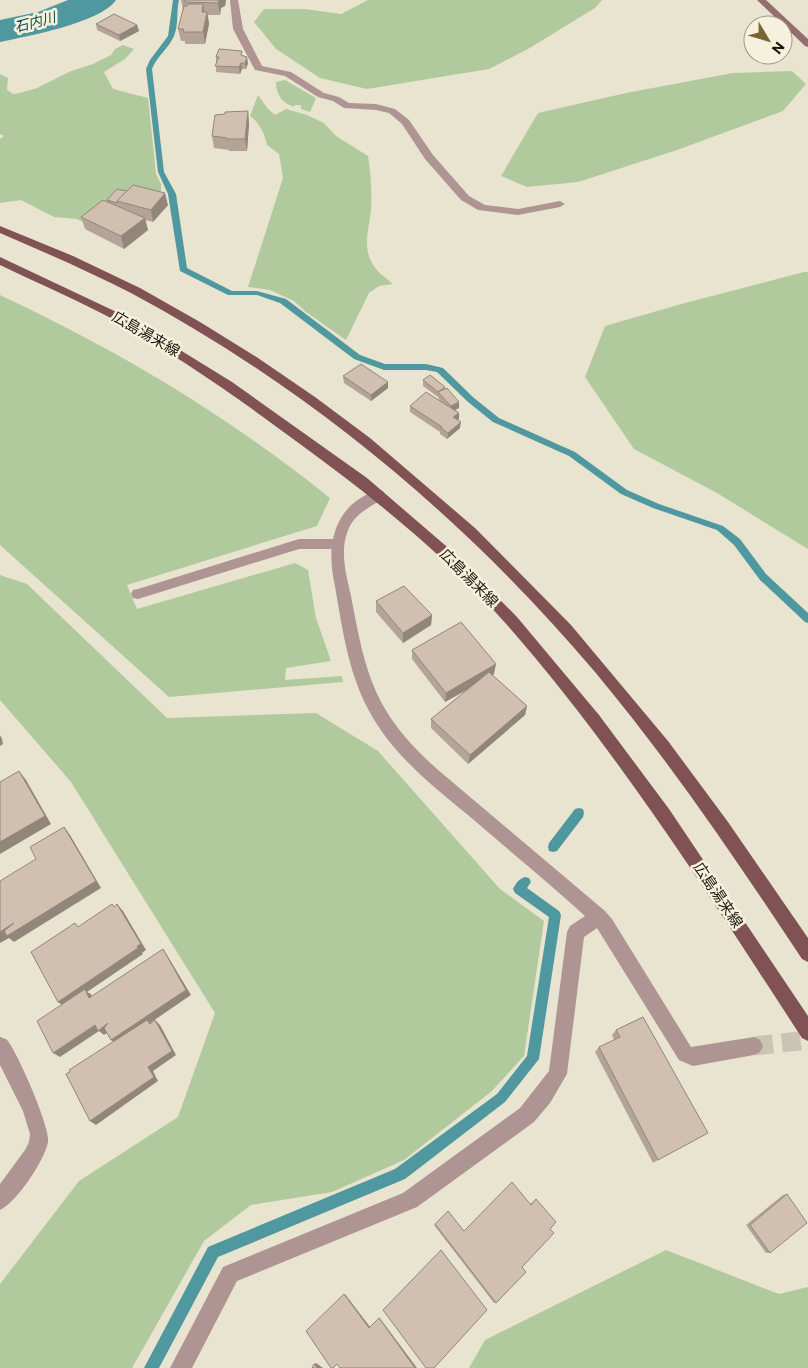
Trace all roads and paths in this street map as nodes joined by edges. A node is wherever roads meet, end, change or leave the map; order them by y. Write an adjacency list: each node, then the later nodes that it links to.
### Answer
1 (234, 0): 4 (street)
2 (762, 0): 3 (street)
3 (808, 44)
4 (560, 204)
5 (0, 229): 11 (main road, 広島湯来線)
6 (0, 260): 7 (main road, 広島湯来線)
7 (378, 495): 8 (street); 12 (main road, 広島湯来線)
8 (338, 544): 9 (lane); 10 (street)
9 (138, 594)
10 (599, 917): 14 (street); 16 (street)
11 (808, 953)
12 (808, 1032)
13 (0, 1046): 15 (street)
14 (754, 1046)
15 (0, 1200)
16 (181, 1368)

